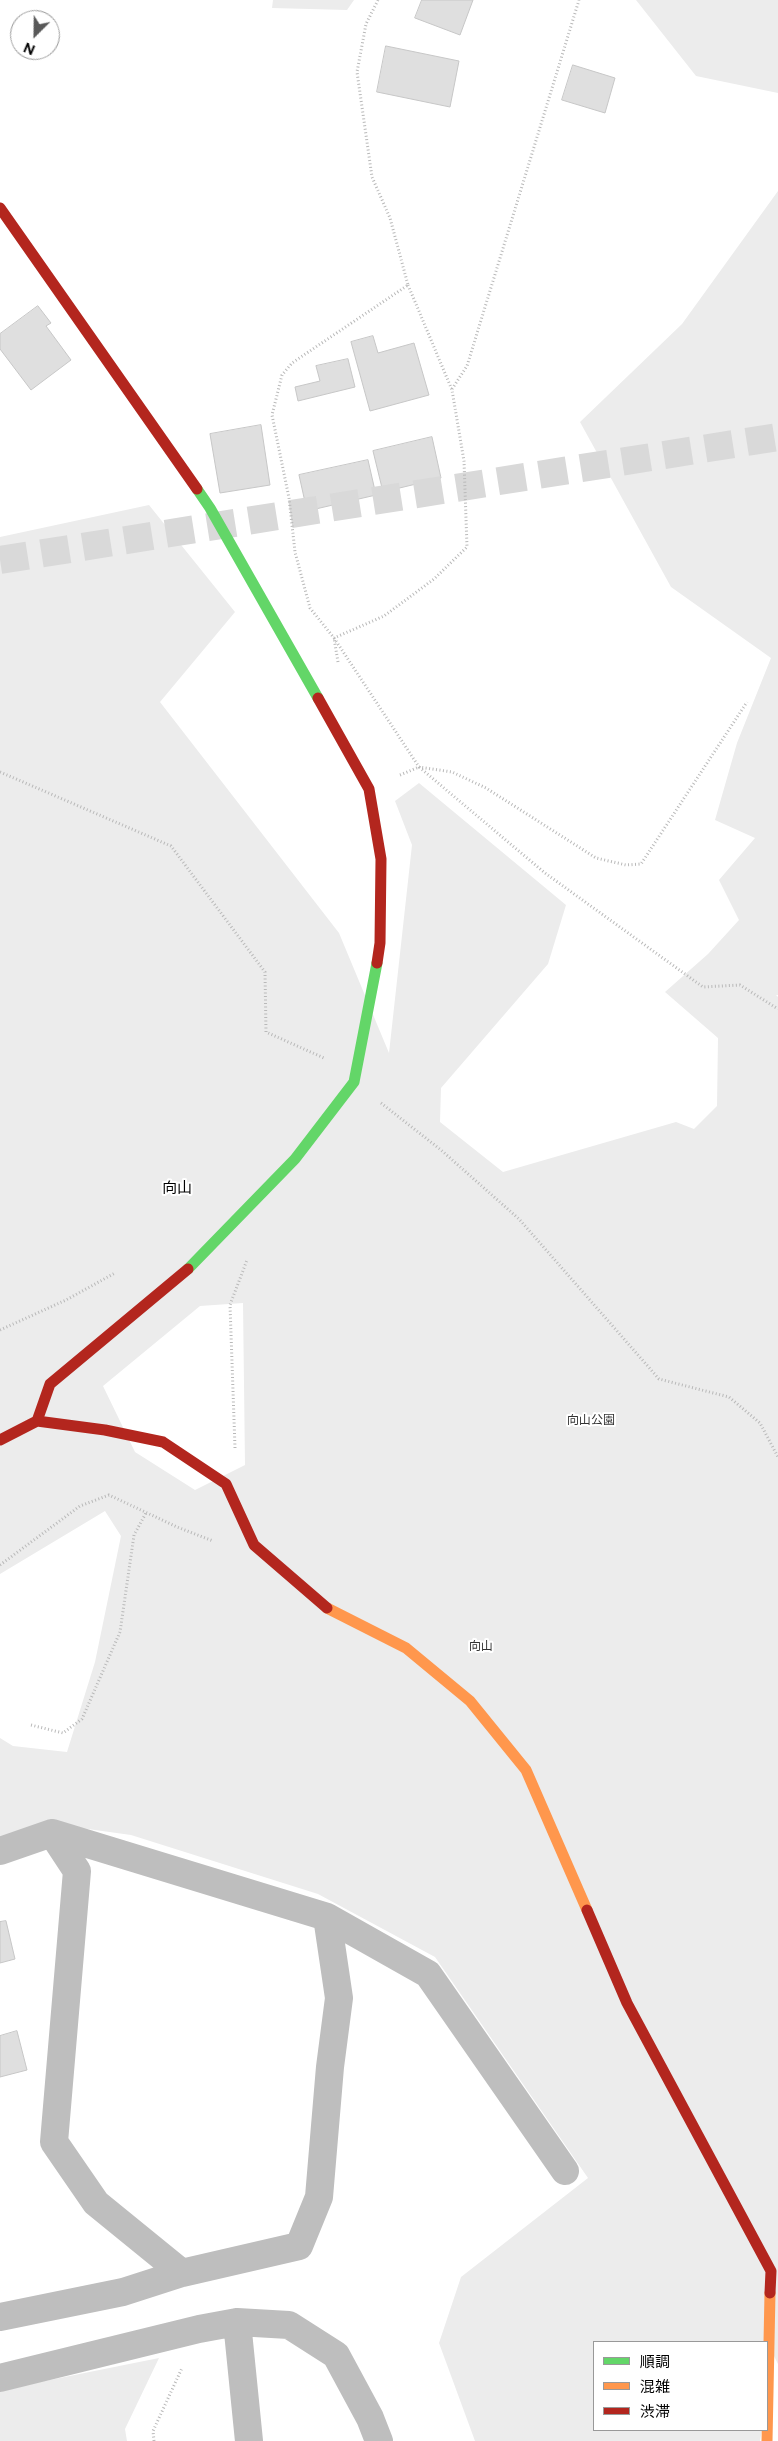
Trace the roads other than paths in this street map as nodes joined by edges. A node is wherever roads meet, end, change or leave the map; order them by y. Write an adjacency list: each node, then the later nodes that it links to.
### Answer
1 (0, 208): 2 (street)
2 (37, 1421): 3 (street); 8 (street)
3 (0, 1440)
4 (52, 1834): 5 (street); 6 (street); 9 (street)
5 (0, 1851)
6 (327, 1918): 7 (street); 9 (street)
7 (565, 2171)
8 (774, 2271): 13 (street)
9 (182, 2273): 10 (street)
10 (0, 2317)
11 (237, 2322): 12 (street); 14 (street); 15 (street)
12 (0, 2378)
13 (768, 2417)
14 (249, 2441)
15 (379, 2441)

